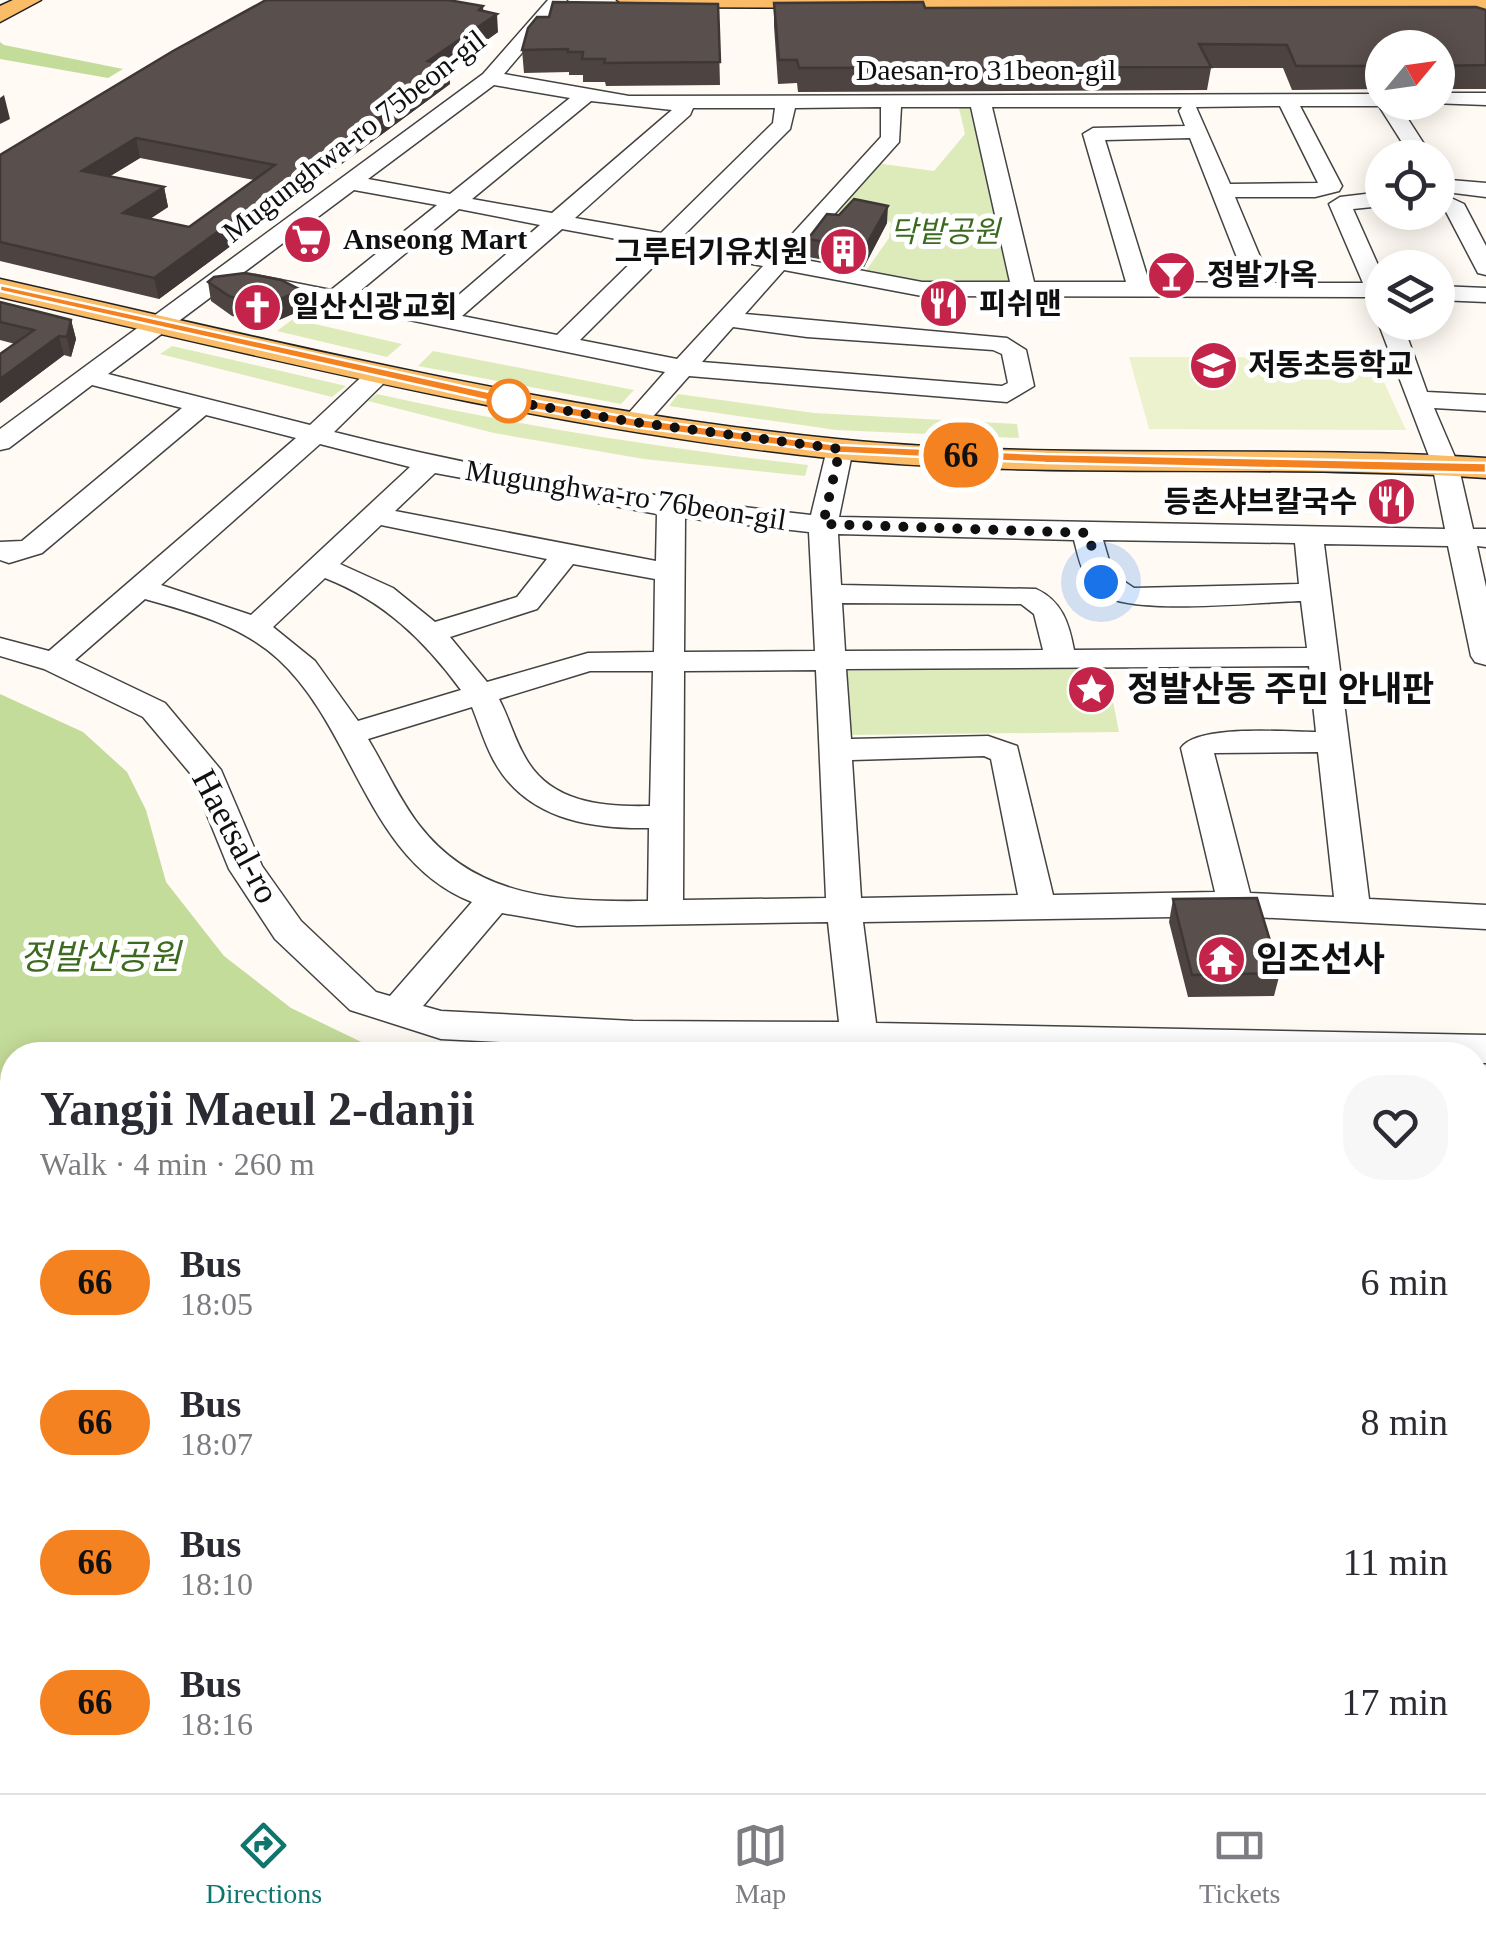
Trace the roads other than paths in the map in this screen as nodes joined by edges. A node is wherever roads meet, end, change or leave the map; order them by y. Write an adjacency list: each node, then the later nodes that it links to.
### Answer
1 (30, 0): 5 (main road)
2 (558, 0): 6 (street, Mugunghwa-ro 75beon-gil)
3 (628, 0): 4 (main road)
4 (1486, 3)
5 (0, 15)
6 (490, 78): 7 (street, Daesan-ro 31beon-gil); 18 (street, Mugunghwa-ro 75beon-gil)
7 (585, 96): 16 (street, Daesan-ro 31beon-gil); 24 (street)
8 (786, 99): 9 (street, Daesan-ro 31beon-gil); 16 (street, Daesan-ro 31beon-gil); 27 (street)
9 (891, 99): 11 (street, Daesan-ro 31beon-gil); 29 (street)
10 (1486, 99): 14 (street)
11 (980, 100): 12 (street, Daesan-ro 31beon-gil); 35 (street)
12 (1186, 100): 13 (street, Daesan-ro 31beon-gil); 17 (street)
13 (1288, 100): 15 (street, Daesan-ro 31beon-gil); 22 (street)
14 (1455, 100)
15 (1365, 101)
16 (682, 102): 26 (street)
17 (1197, 132): 20 (street); 33 (street)
18 (353, 183): 24 (street); 31 (street, Mugunghwa-ro 75beon-gil)
19 (1486, 190): 21 (street)
20 (1222, 191): 22 (street); 34 (street)
21 (1455, 191)
22 (1335, 195): 23 (street); 28 (street)
23 (1365, 198)
24 (453, 203): 26 (street); 39 (street)
25 (1455, 214): 30 (street)
26 (558, 223): 27 (street); 41 (street)
27 (664, 244): 29 (street); 44 (street)
28 (1365, 260)
29 (776, 263): 35 (street); 40 (street)
30 (1486, 268)
31 (227, 277): 39 (street, Mugunghwa-ro 75beon-gil); 42 (street, Mugunghwa-ro 75beon-gil)
32 (0, 288): 42 (main road)
33 (1140, 290): 34 (street); 35 (street)
34 (1262, 290): 36 (street)
35 (1024, 292)
36 (1365, 293)
37 (1455, 294): 38 (street)
38 (1486, 295)
39 (335, 299): 41 (street, Mugunghwa-ro 75beon-gil)
40 (727, 319): 45 (street); 45 (street, Mugunghwa-ro 75beon-gil)
41 (444, 320): 44 (street, Mugunghwa-ro 75beon-gil)
42 (162, 325): 46 (main road); 47 (street)
43 (1396, 340): 48 (street)
44 (562, 344): 45 (street, Mugunghwa-ro 75beon-gil)
45 (682, 368): 51 (street)
46 (380, 372): 51 (main road); 52 (street)
47 (86, 376): 50 (street, Mugunghwa-ro 76beon-gil); 53 (street)
48 (1417, 398): 49 (street); 56 (street)
49 (1486, 404)
50 (198, 408): 52 (street, Mugunghwa-ro 76beon-gil); 64 (street)
51 (633, 422): 54 (main road)
52 (314, 436): 55 (street, Mugunghwa-ro 76beon-gil); 68 (street)
53 (0, 442)
54 (840, 449): 56 (main road); 60 (street)
55 (429, 464): 58 (street, Mugunghwa-ro 76beon-gil); 59 (street, Mugunghwa-ro 76beon-gil)
56 (1444, 464): 57 (main road); 63 (street)
57 (1486, 468)
58 (671, 508): 60 (street, Mugunghwa-ro 76beon-gil); 67 (street)
59 (374, 515): 65 (street); 66 (street, Mugunghwa-ro 76beon-gil)
60 (823, 524): 61 (street, Mugunghwa-ro 76beon-gil); 70 (street)
61 (1088, 533): 62 (street, Mugunghwa-ro 76beon-gil); 69 (street)
62 (1308, 533): 63 (street, Mugunghwa-ro 76beon-gil); 69 (street)
63 (1473, 537): 74 (street)
64 (0, 552)
65 (565, 555): 67 (street); 72 (street)
66 (320, 566): 71 (street, Mugunghwa-ro 76beon-gil); 72 (street)
67 (672, 573): 79 (street)
68 (142, 588): 71 (street); 77 (street)
69 (1315, 592): 75 (street)
70 (826, 594): 76 (street); 78 (street)
71 (256, 626): 81 (street)
72 (428, 634): 80 (street)
73 (0, 647): 77 (street, Haetsal-ro)
74 (1486, 656)
75 (1323, 657): 76 (street); 82 (street)
76 (1060, 660): 78 (street)
77 (55, 662): 92 (street, Haetsal-ro)
78 (829, 662): 79 (street); 83 (street)
79 (669, 664): 80 (street); 84 (street)
80 (479, 693): 81 (street); 84 (street)
81 (350, 734): 85 (street)
82 (1334, 742): 86 (street); 89 (street)
83 (834, 750): 87 (street); 88 (street)
84 (666, 816): 90 (street)
85 (494, 898): 90 (street); 92 (street)
86 (1235, 904): 88 (street); 89 (street)
87 (844, 908): 88 (street); 90 (street); 93 (street)
88 (1038, 908)
89 (1353, 908): 91 (street)
90 (666, 910)
91 (1486, 917)
92 (397, 1012): 93 (street, Haetsal-ro)
93 (859, 1036): 94 (street, Haetsal-ro)
94 (1148, 1042)

